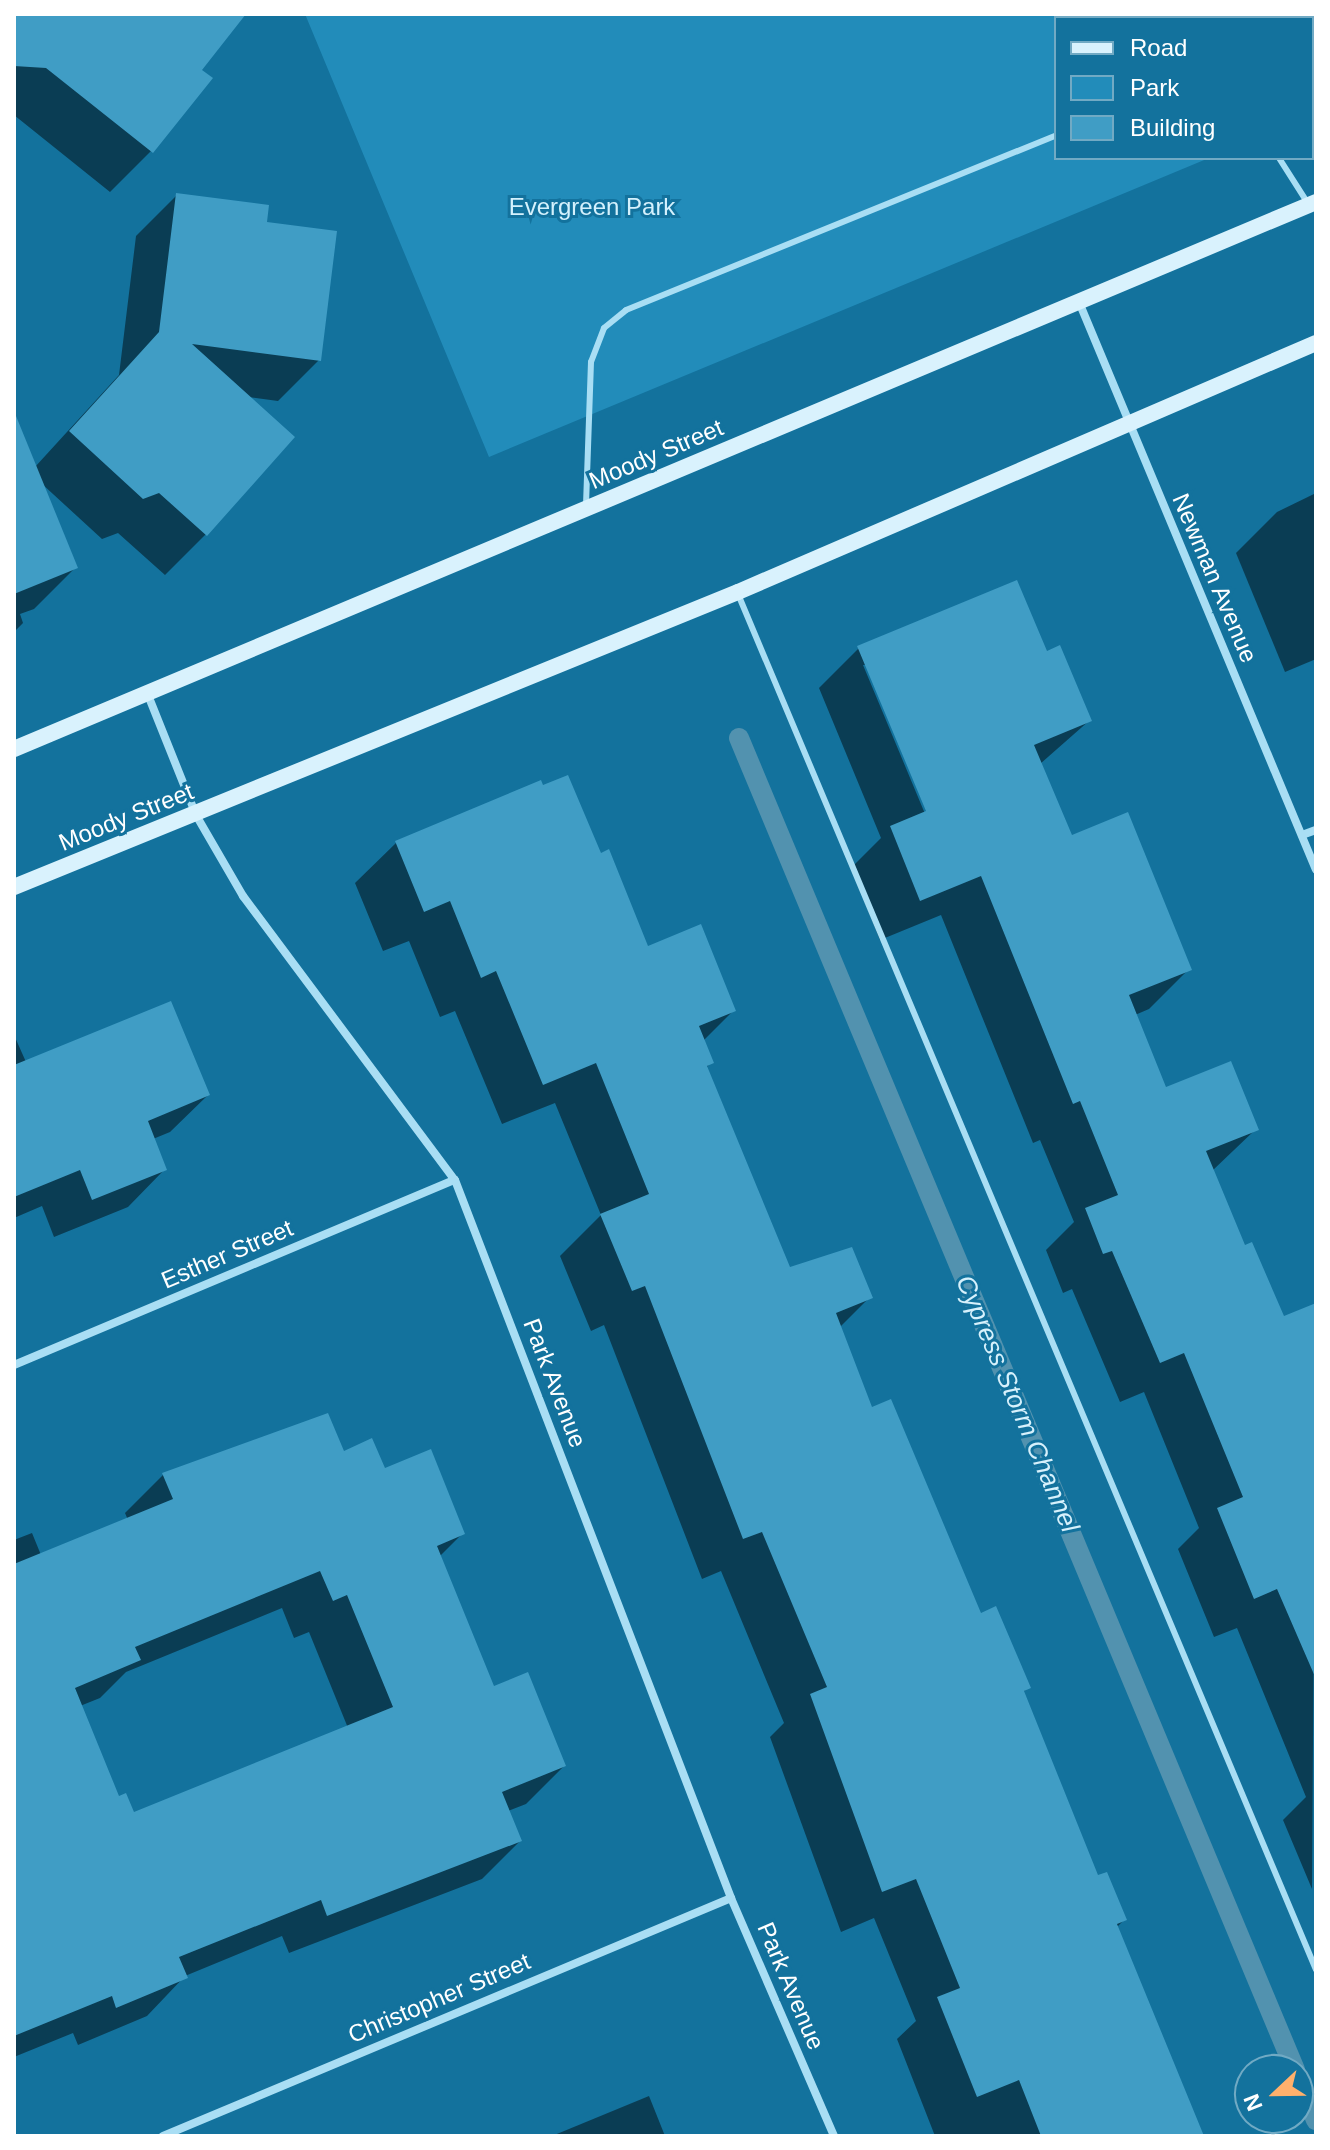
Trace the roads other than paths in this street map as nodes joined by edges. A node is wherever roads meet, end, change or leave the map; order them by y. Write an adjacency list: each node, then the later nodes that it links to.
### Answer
1 (1054, 136): 7 (lane)
2 (1280, 160): 3 (lane)
3 (1312, 204): 4 (main road, Moody Street)
4 (1078, 302): 6 (street, Newman Avenue); 7 (main road, Moody Street)
5 (1316, 343): 6 (main road, Moody Street)
6 (1127, 423): 8 (main road, Moody Street); 13 (street, Newman Avenue)
7 (585, 510): 9 (main road, Moody Street)
8 (738, 592): 11 (main road, Moody Street); 19 (lane)
9 (148, 695): 10 (main road, Moody Street); 11 (street, Park Avenue)
10 (14, 749)
11 (196, 815): 15 (main road, Moody Street); 16 (street, Park Avenue)
12 (1316, 830): 13 (street)
13 (1302, 835): 14 (street, Newman Avenue)
14 (1316, 870)
15 (14, 887)
16 (455, 1180): 17 (street, Esther Street); 18 (street, Park Avenue)
17 (14, 1365)
18 (731, 1898): 20 (street, Christopher Street); 21 (street, Park Avenue)
19 (1316, 1970)
20 (163, 2136)
21 (834, 2136)

